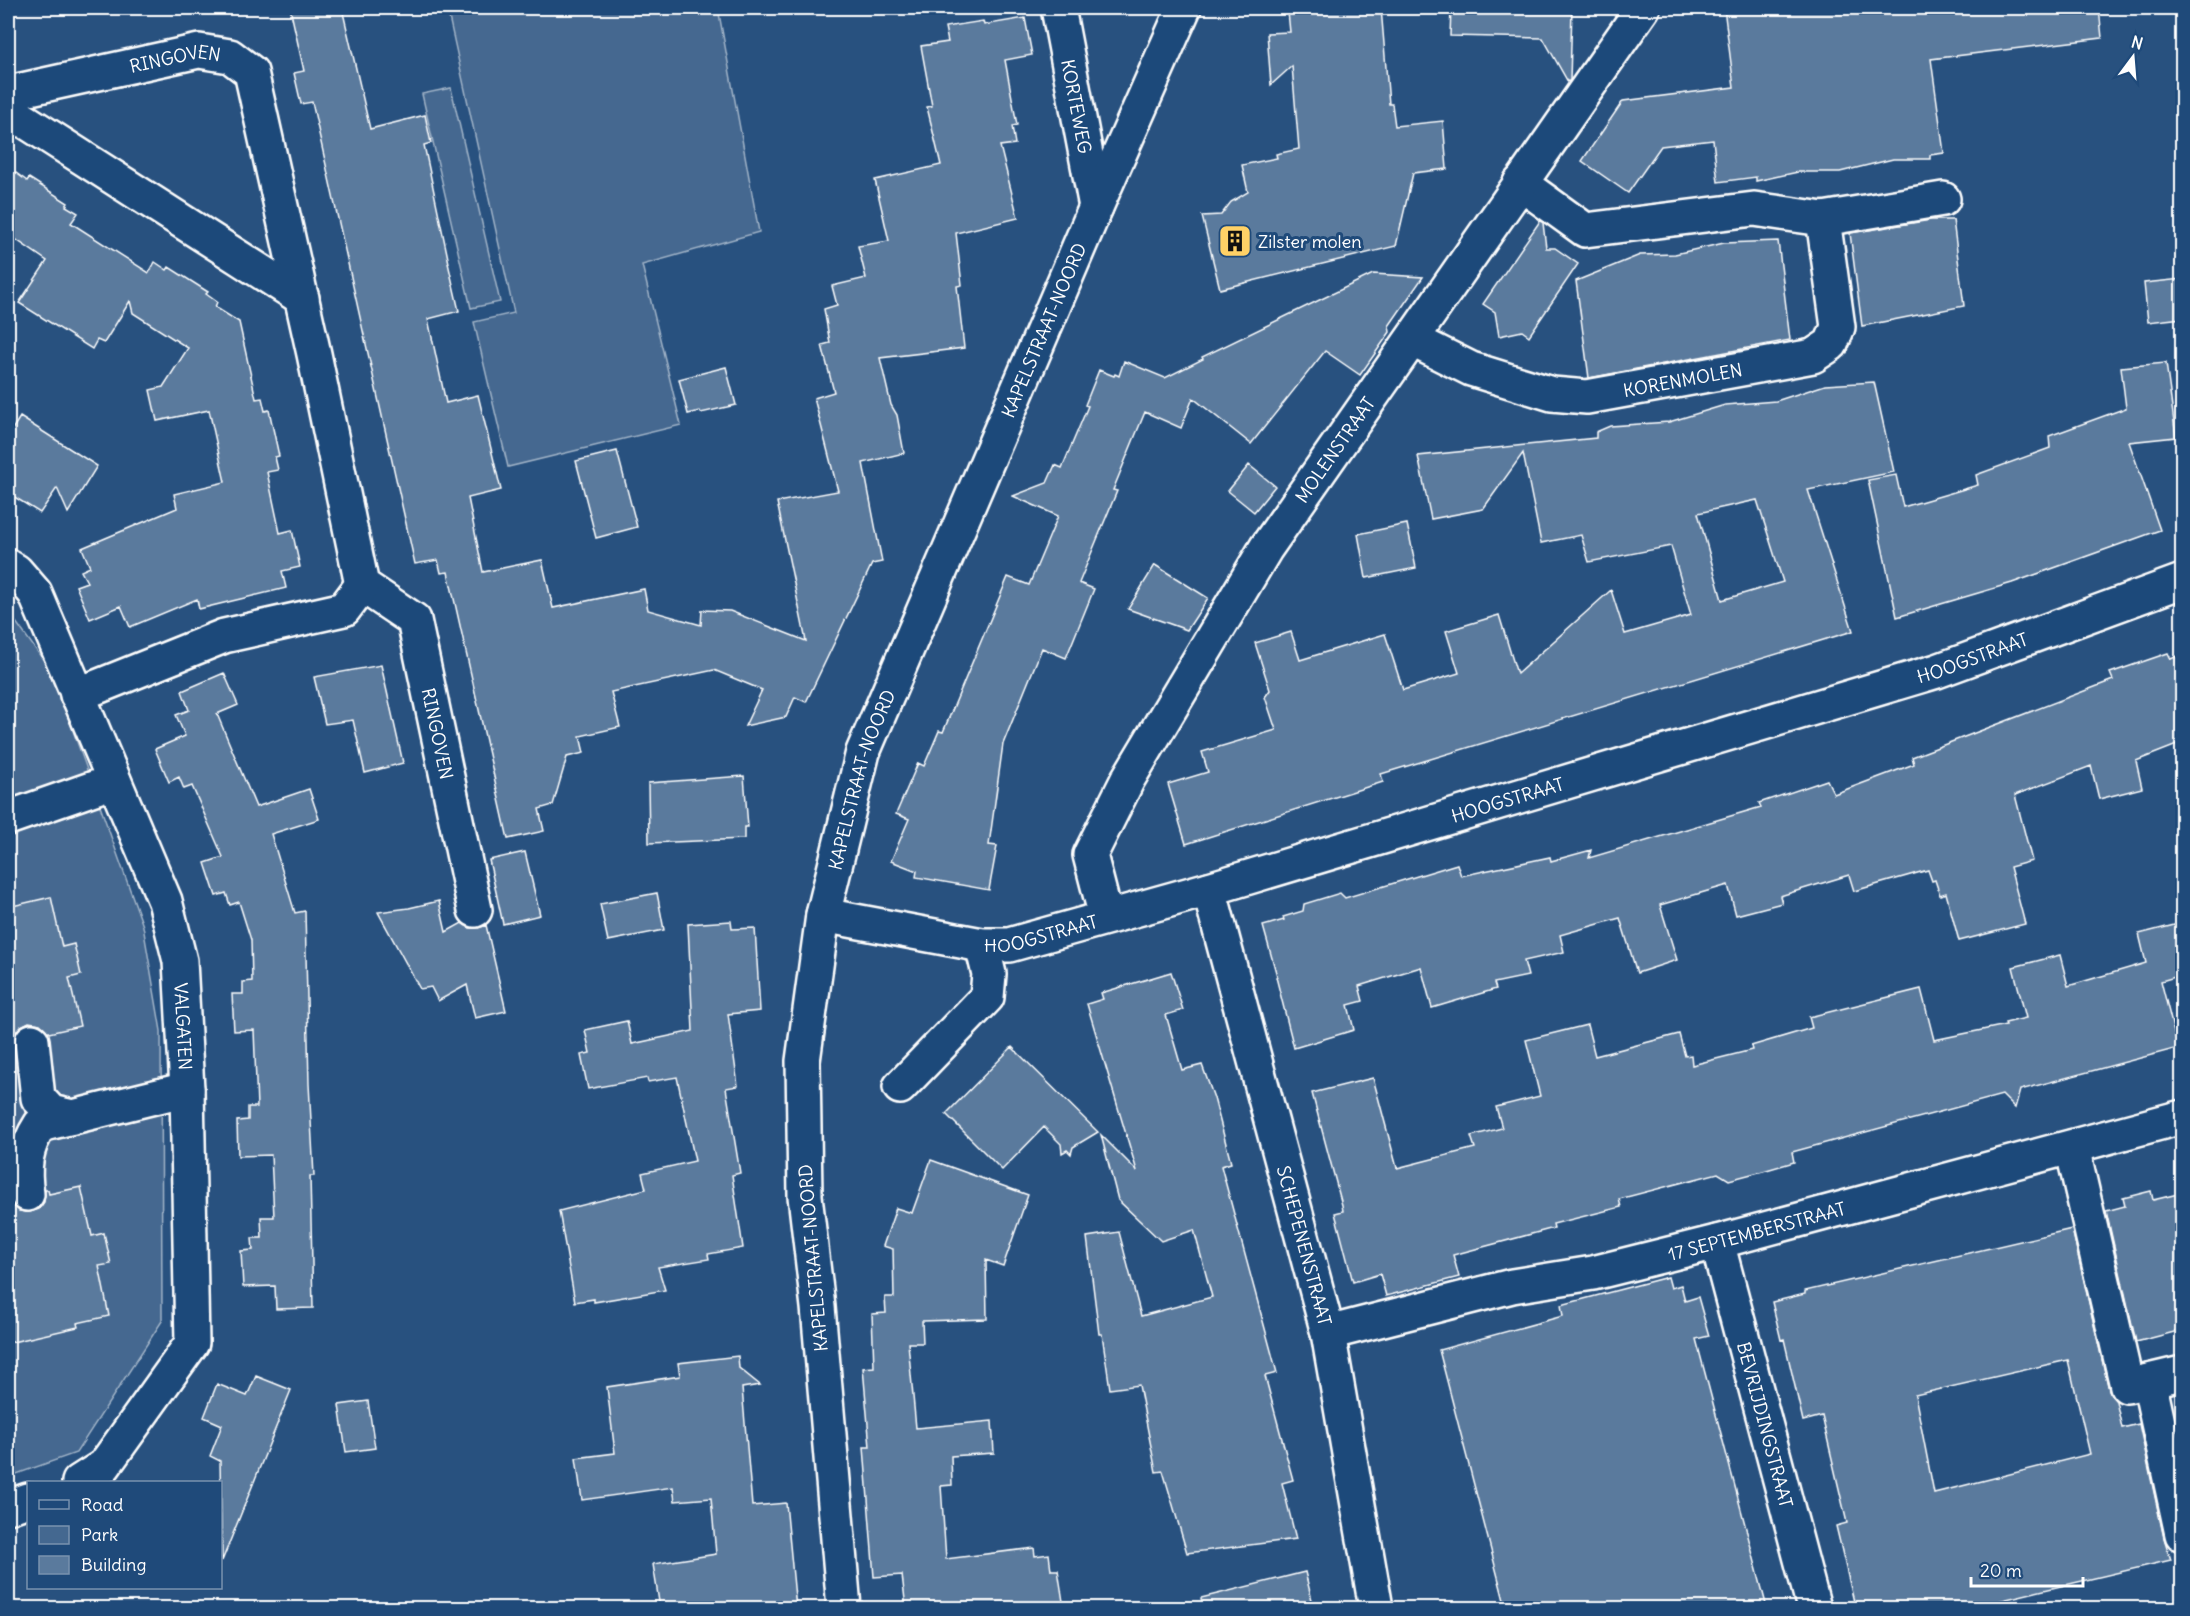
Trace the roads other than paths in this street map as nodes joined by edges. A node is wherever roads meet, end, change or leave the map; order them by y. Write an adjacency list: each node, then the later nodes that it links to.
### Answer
1 (1058, 8): 8 (street, KORTEWEG)
2 (1184, 8): 8 (street, KAPELSTRAAT-NOORD)
3 (1643, 8): 6 (street, MOLENSTRAAT)
4 (8, 93): 10 (street, RINGOVEN)
5 (8, 110): 10 (street)
6 (1520, 183): 9 (street); 11 (street, MOLENSTRAAT)
7 (1943, 200): 9 (street)
8 (1096, 207): 20 (street, KAPELSTRAAT-NOORD)
9 (1823, 219): 11 (street, KORENMOLEN)
10 (302, 298): 14 (street, RINGOVEN)
11 (1413, 340): 21 (street, MOLENSTRAAT)
12 (8, 566): 15 (street, VALGATEN)
13 (2182, 581): 18 (street, HOOGSTRAAT)
14 (362, 585): 15 (street); 19 (street, RINGOVEN)
15 (77, 695): 16 (street, VALGATEN)
16 (114, 781): 17 (street); 25 (street, VALGATEN)
17 (8, 818)
18 (1209, 889): 21 (street, HOOGSTRAAT); 31 (street, SCHEPENENSTRAAT)
19 (475, 910)
20 (823, 915): 22 (street, HOOGSTRAAT); 38 (street, KAPELSTRAAT-NOORD)
21 (1106, 917): 22 (street, HOOGSTRAAT)
22 (982, 945): 24 (street)
23 (32, 1041): 26 (street)
24 (900, 1087)
25 (187, 1089): 26 (street); 34 (street, VALGATEN)
26 (73, 1117): 29 (street)
27 (2182, 1117): 28 (street, 17 SEPTEMBERSTRAAT)
28 (2072, 1147): 30 (street, 17 SEPTEMBERSTRAAT); 33 (street)
29 (27, 1194)
30 (1717, 1242): 31 (street, 17 SEPTEMBERSTRAAT); 40 (street, BEVRIJDINGSTRAAT)
31 (1329, 1333): 39 (street, SCHEPENENSTRAAT)
32 (2182, 1373): 33 (street)
33 (2149, 1381): 37 (street)
34 (81, 1481)
35 (27, 1500): 36 (street)
36 (8, 1508)
37 (2182, 1534)
38 (844, 1608)
39 (1376, 1608)
40 (1814, 1608)

